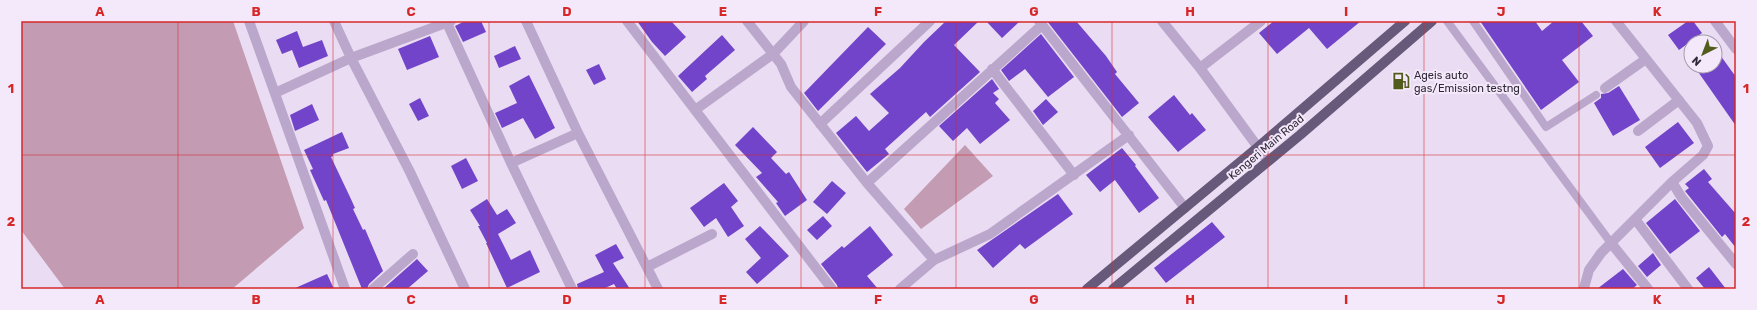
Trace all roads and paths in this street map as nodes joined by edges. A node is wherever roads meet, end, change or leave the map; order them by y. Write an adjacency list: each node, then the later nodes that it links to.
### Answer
1 (249, 21): 25 (street)
2 (334, 21): 20 (street)
3 (526, 21): 31 (street)
4 (627, 21): 28 (street)
5 (747, 21): 19 (street)
6 (804, 21): 19 (street)
7 (930, 21): 29 (street)
8 (1162, 21): 22 (street)
9 (1261, 21): 22 (street)
10 (1405, 21): 33 (main road, Kengeri Main Road)
11 (1432, 21): 34 (main road, Kengeri Main Road)
12 (1447, 21): 42 (lane)
13 (1473, 21): 26 (lane)
14 (1616, 21): 21 (street)
15 (1715, 21): 18 (street)
16 (448, 22): 20 (street); 35 (street)
17 (1041, 23): 23 (street); 32 (street)
18 (1736, 49)
19 (773, 54): 28 (street); 29 (street)
20 (351, 58): 25 (street); 49 (street)
21 (1646, 59): 24 (street); 27 (street)
22 (1200, 68): 33 (street)
23 (992, 69): 36 (street); 38 (street)
24 (1605, 88)
25 (275, 93): 47 (street)
26 (1596, 95)
27 (1679, 100): 30 (street); 37 (street)
28 (695, 110): 52 (street)
29 (820, 124): 38 (street)
30 (1638, 131)
31 (578, 133): 35 (street); 46 (street)
32 (1129, 135): 36 (street); 39 (street)
33 (1257, 148): 34 (street); 39 (main road, Kengeri Main Road)
34 (1268, 161): 55 (main road, Kengeri Main Road)
35 (511, 163): 50 (street)
36 (1074, 175): 44 (street)
37 (1672, 182): 40 (street); 45 (street)
38 (867, 183): 44 (street)
39 (1185, 208): 54 (main road, Kengeri Main Road)
40 (1635, 219): 42 (street); 58 (street)
41 (712, 234): 46 (street)
42 (1611, 243): 56 (street); 57 (street)
43 (413, 254): 48 (street)
44 (934, 260): 53 (street)
45 (1736, 264)
46 (646, 267): 51 (street)
47 (345, 289)
48 (373, 289)
49 (465, 289)
50 (572, 289)
51 (658, 289)
52 (832, 289)
53 (900, 289)
54 (1087, 289)
55 (1113, 289)
56 (1585, 289)
57 (1648, 289)
58 (1688, 289)

